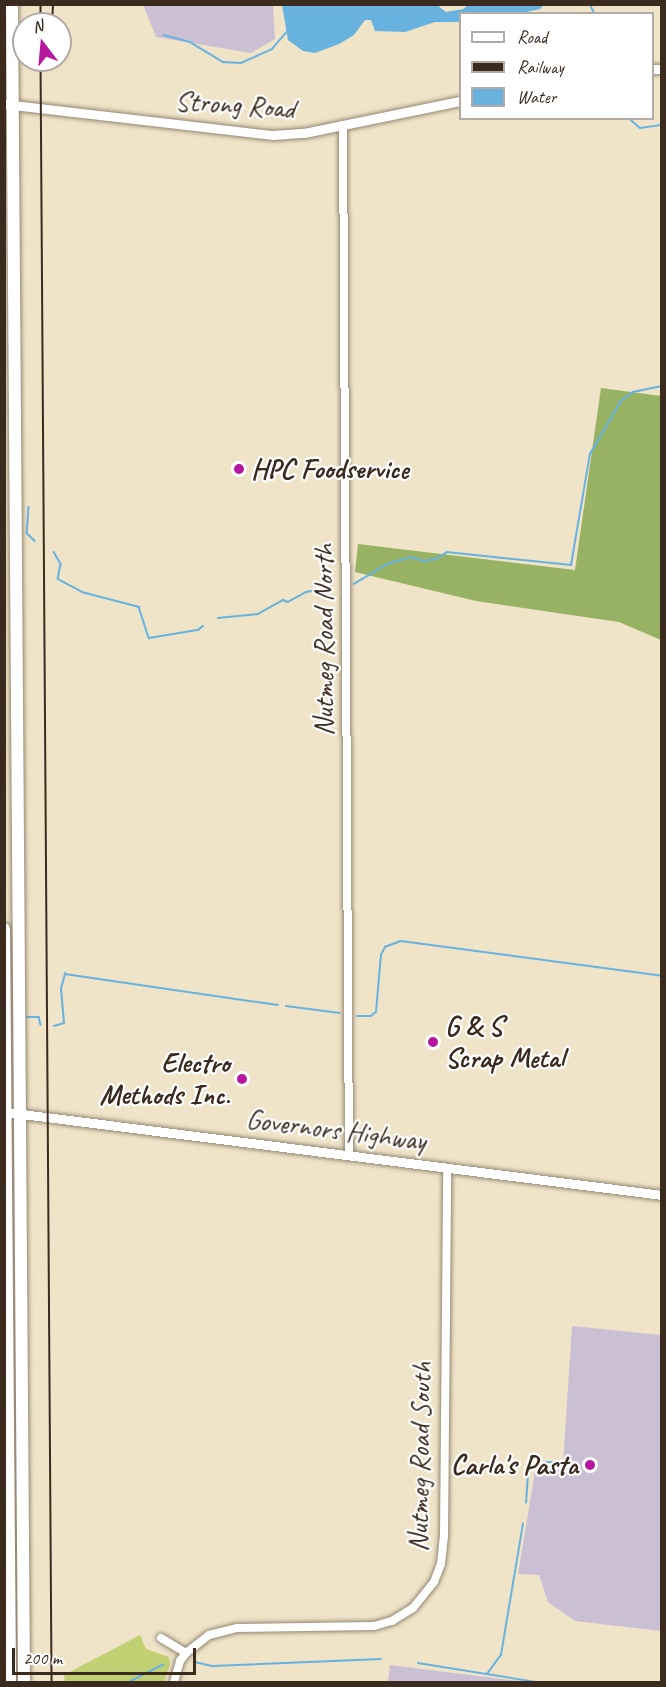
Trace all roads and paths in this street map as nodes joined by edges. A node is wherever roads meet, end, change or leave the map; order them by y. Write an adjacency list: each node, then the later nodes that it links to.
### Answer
1 (12, 4): 3 (highway)
2 (459, 101): 4 (street, Strong Road)
3 (9, 104): 4 (street, Strong Road); 5 (highway)
4 (343, 125): 9 (street, Nutmeg Road North)
5 (10, 603): 8 (highway)
6 (4, 929): 7 (highway)
7 (5, 1112): 8 (street, Governors Highway); 12 (highway)
8 (19, 1114): 9 (street, Governors Highway); 13 (highway)
9 (349, 1154): 10 (street, Governors Highway)
10 (447, 1168): 11 (street, Governors Highway); 17 (street, Nutmeg Road South)
11 (662, 1195)
12 (6, 1362): 13 (street); 15 (highway)
13 (21, 1364): 16 (highway)
14 (161, 1638): 17 (street)
15 (7, 1641): 16 (street); 18 (highway)
16 (23, 1641): 19 (highway)
17 (186, 1653): 20 (street)
18 (10, 1683)
19 (24, 1683)
20 (174, 1683)

